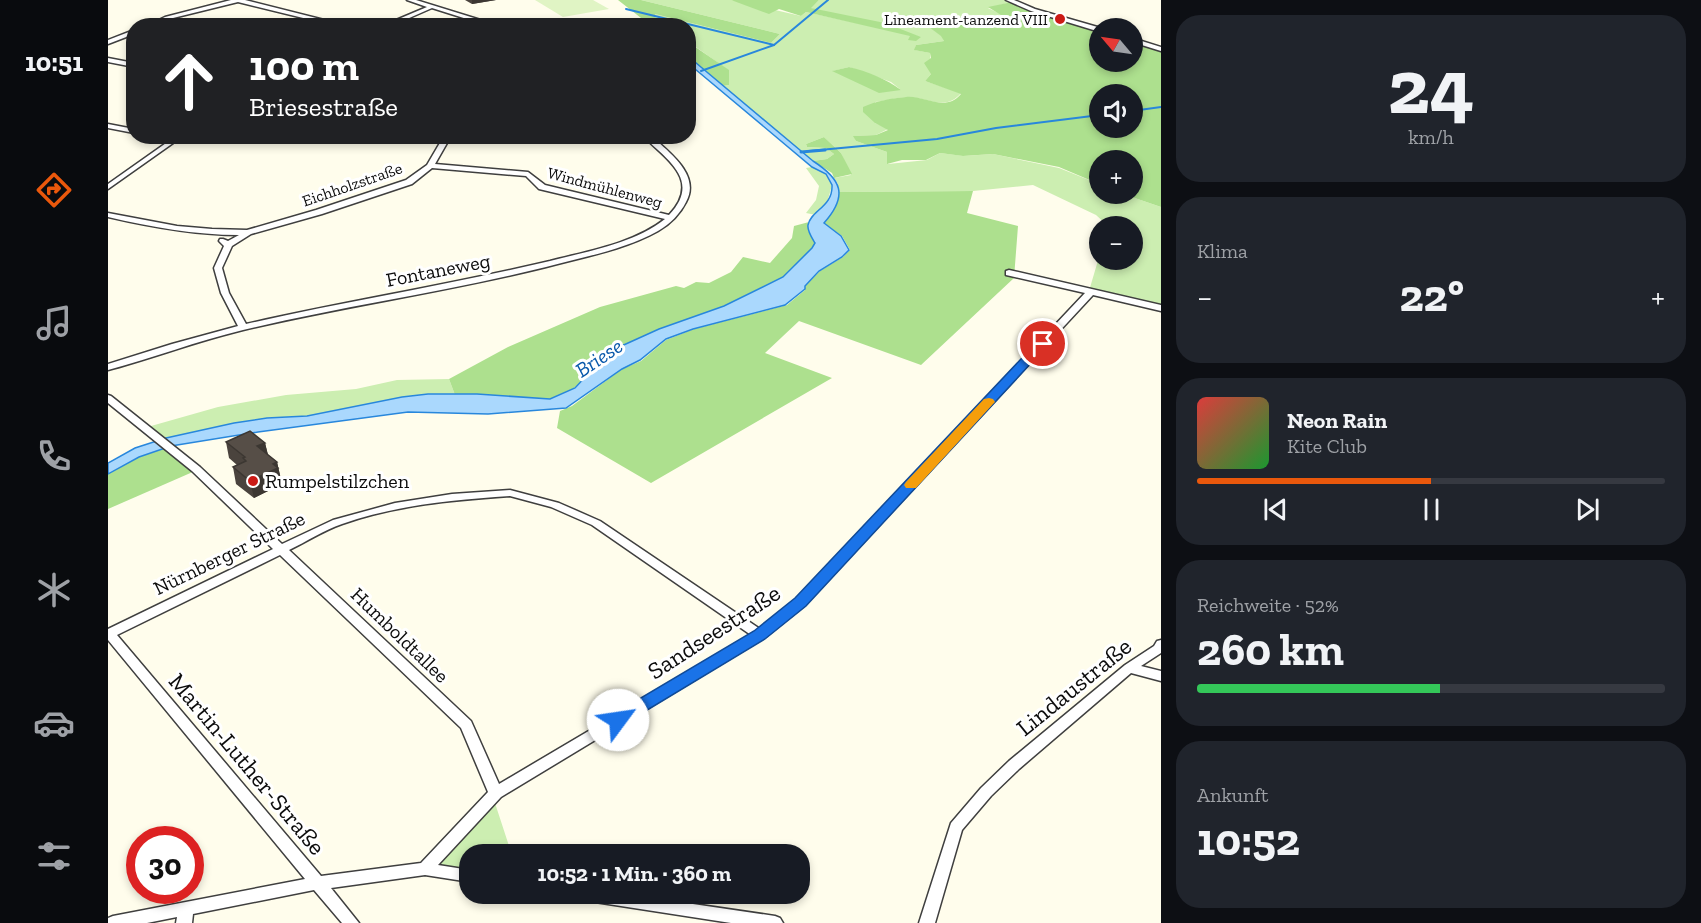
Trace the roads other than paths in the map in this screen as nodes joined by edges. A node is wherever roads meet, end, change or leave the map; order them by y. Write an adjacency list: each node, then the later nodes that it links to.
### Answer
1 (238, 0): 5 (street); 6 (street)
2 (410, 0): 4 (street)
3 (1009, 0): 9 (street)
4 (431, 7): 7 (street); 8 (street)
5 (166, 18)
6 (312, 18)
7 (404, 18)
8 (469, 18)
9 (1089, 27)
10 (126, 35): 11 (street)
11 (108, 42)
12 (1143, 43): 13 (street)
13 (1161, 49)
14 (108, 60): 15 (street)
15 (126, 63)
16 (108, 126): 17 (street)
17 (126, 129)
18 (169, 144): 22 (street)
19 (443, 144): 21 (street, Eichholzstraße)
20 (655, 144): 24 (street, Fontaneweg)
21 (430, 166): 24 (street, Windmühlenweg); 25 (street, Eichholzstraße)
22 (108, 187)
23 (108, 215): 26 (street, Eichholzstraße)
24 (670, 218): 31 (street, Fontaneweg)
25 (248, 232): 26 (street, Eichholzstraße); 27 (street, Eichholzstraße)
26 (216, 234): 27 (street)
27 (228, 245): 31 (street)
28 (1009, 273): 29 (street)
29 (1090, 293): 30 (street); 36 (street, Sandseestraße)
30 (1161, 308)
31 (243, 327): 32 (street, Fontaneweg)
32 (108, 367)
33 (108, 398): 34 (street, Humboldtallee)
34 (281, 548): 35 (street, Nürnberger Straße); 36 (street, Nürnberger Straße); 40 (street, Humboldtallee)
35 (109, 633): 43 (street, Martin-Luther-Straße)
36 (760, 635): 40 (street, Sandseestraße)
37 (1161, 644): 38 (street, Lindaustraße)
38 (1129, 668): 39 (street); 49 (street, Lindaustraße)
39 (1161, 676)
40 (496, 793): 41 (street)
41 (424, 869): 42 (street); 43 (street)
42 (459, 874)
43 (317, 883): 45 (street); 47 (street, Martin-Luther-Straße)
44 (649, 904): 48 (street)
45 (185, 916): 46 (street)
46 (113, 923)
47 (351, 923)
48 (776, 923)
49 (927, 923)

